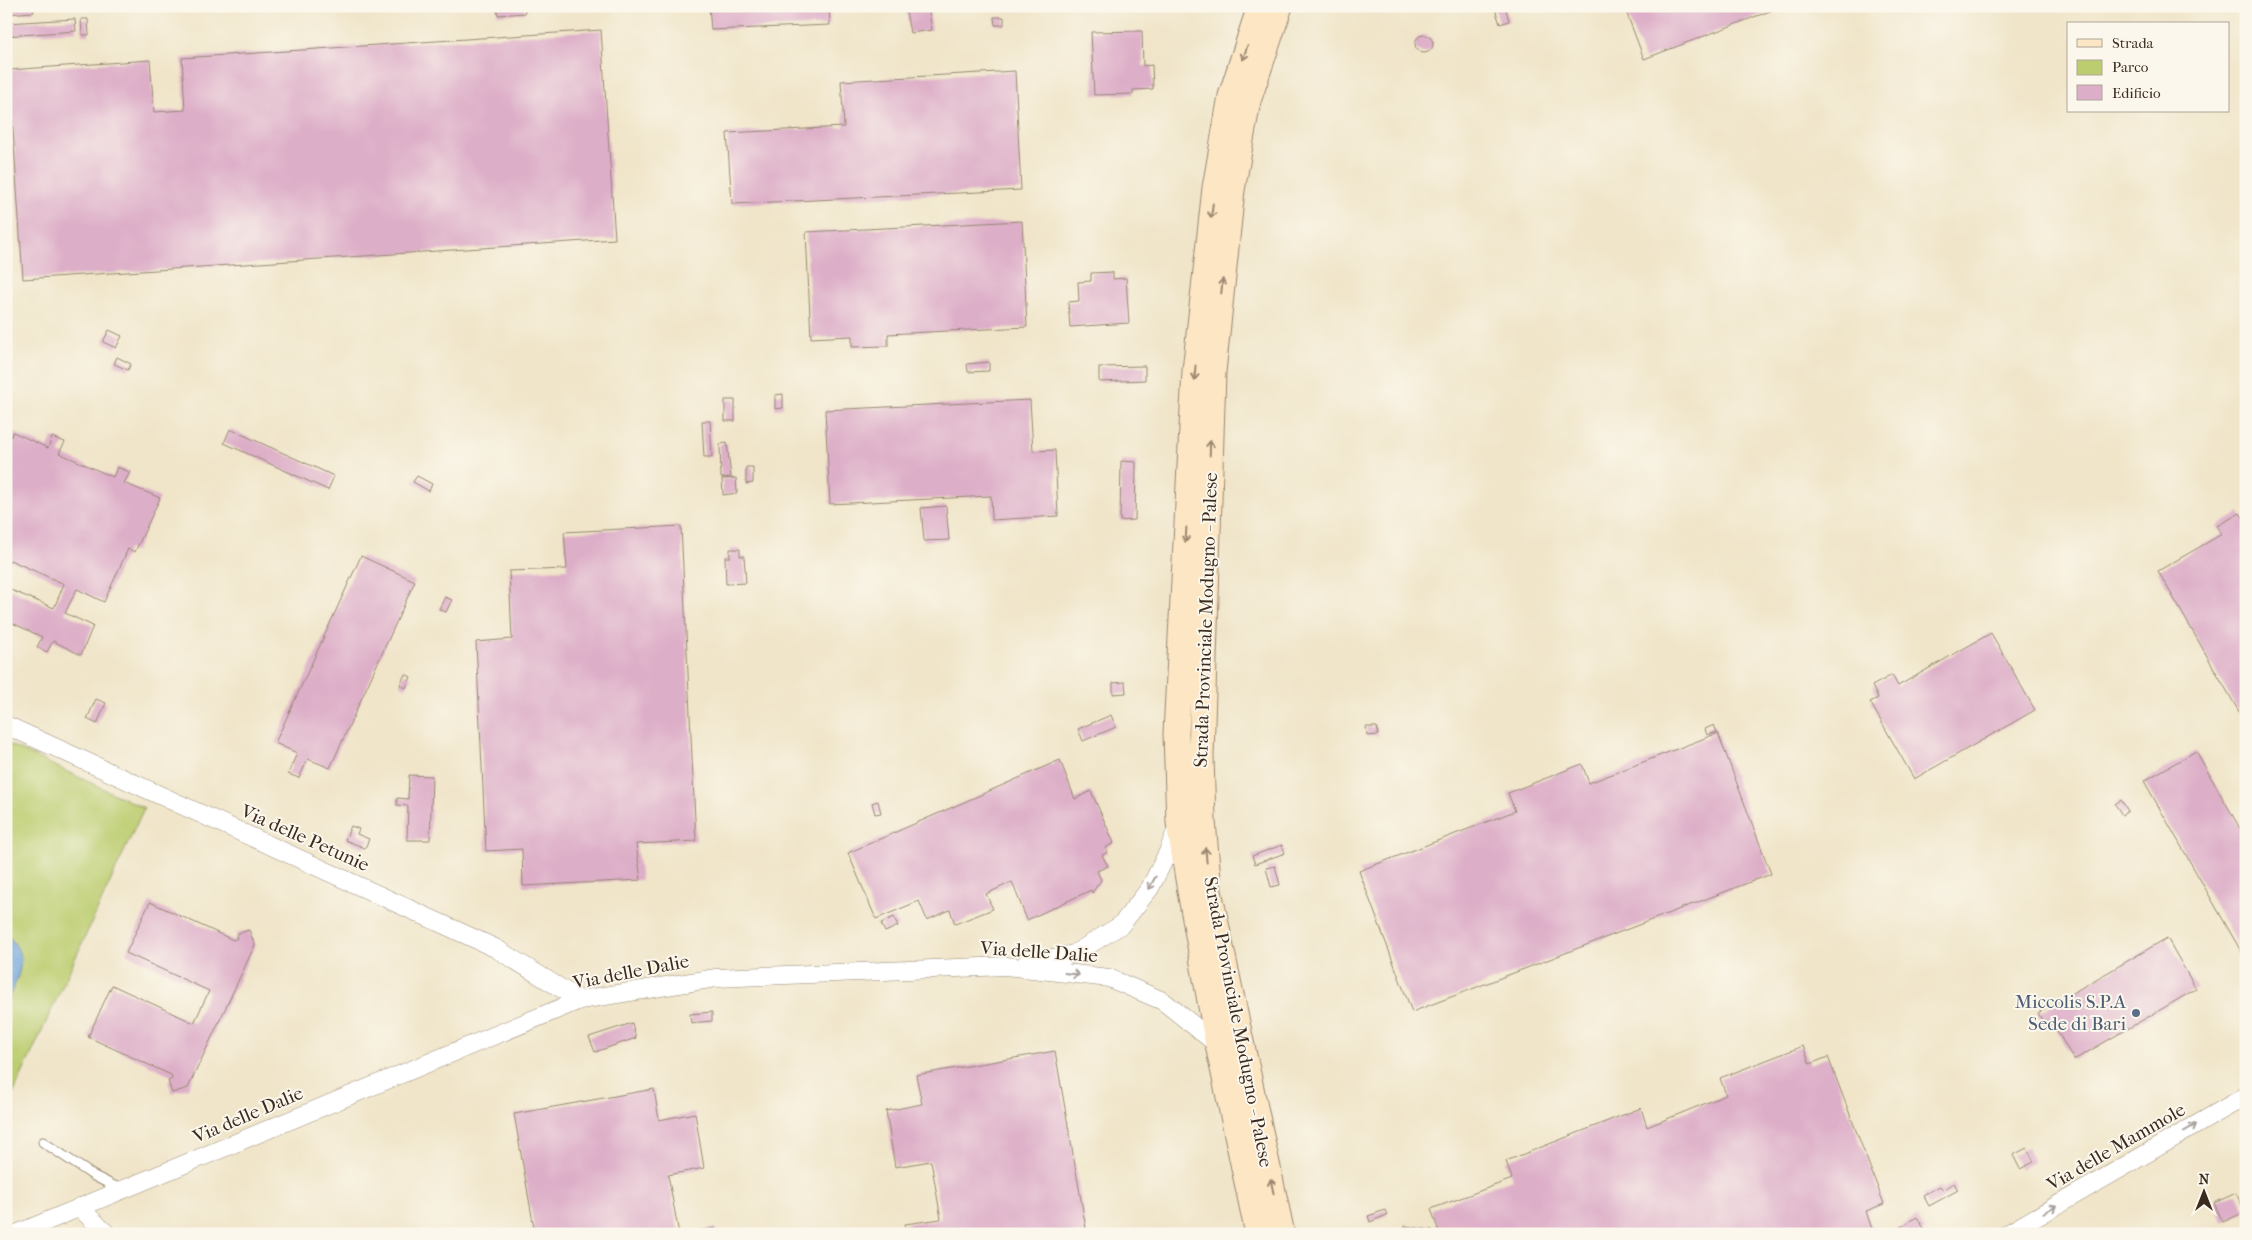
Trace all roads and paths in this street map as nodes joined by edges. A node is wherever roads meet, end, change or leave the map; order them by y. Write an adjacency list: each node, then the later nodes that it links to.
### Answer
1 (1260, 6): 4 (main road, Strada Provinciale Modugno - Palese, one-way to 4)
2 (1280, 6): 15 (main road, Strada Provinciale Modugno - Palese, one-way to 2)
3 (6, 725): 6 (street, Via delle Petunie)
4 (1179, 823): 5 (street, one-way to 5); 7 (main road, Strada Provinciale Modugno - Palese)
5 (1006, 966): 6 (street, Via delle Dalie); 7 (street, Via delle Dalie, one-way to 7)
6 (580, 1000): 10 (street, Via delle Dalie)
7 (1218, 1045): 14 (main road, Strada Provinciale Modugno - Palese)
8 (2246, 1096): 16 (street, Via delle Mammole, one-way to 8)
9 (43, 1142): 10 (lane)
10 (122, 1190): 11 (street, Via delle Dalie)
11 (79, 1207): 12 (street, Via delle Dalie); 13 (street)
12 (16, 1234)
13 (108, 1234)
14 (1258, 1234)
15 (1282, 1234)
16 (2007, 1234)

